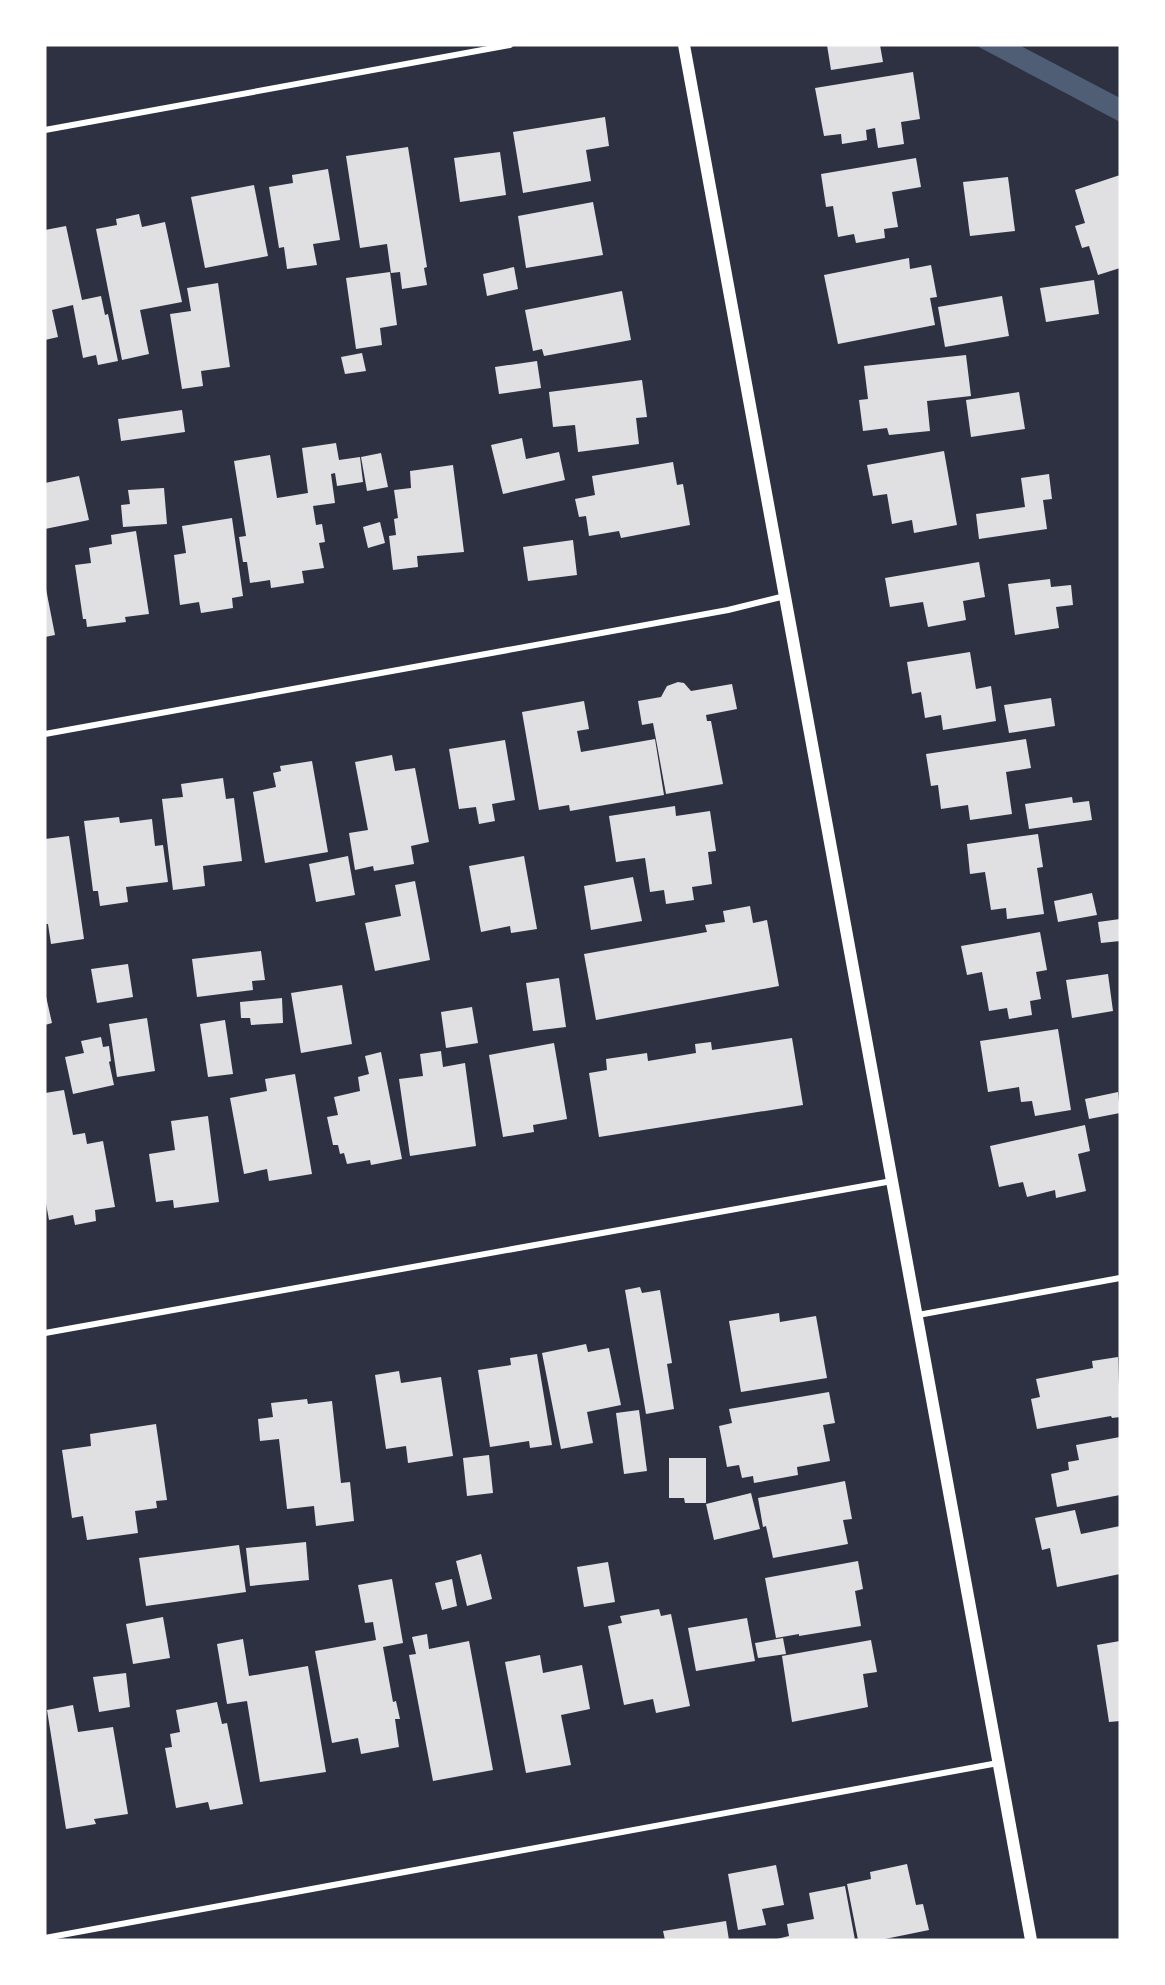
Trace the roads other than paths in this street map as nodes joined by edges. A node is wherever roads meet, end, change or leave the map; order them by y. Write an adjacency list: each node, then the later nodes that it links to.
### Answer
1 (510, 45): 3 (street)
2 (684, 45): 4 (main road)
3 (45, 130)
4 (786, 596): 5 (street); 6 (main road)
5 (45, 734)
6 (893, 1180): 8 (main road); 9 (street)
7 (1120, 1278): 8 (street)
8 (918, 1316): 10 (main road)
9 (45, 1333)
10 (998, 1763): 11 (street); 12 (main road)
11 (45, 1938)
12 (1031, 1940)

